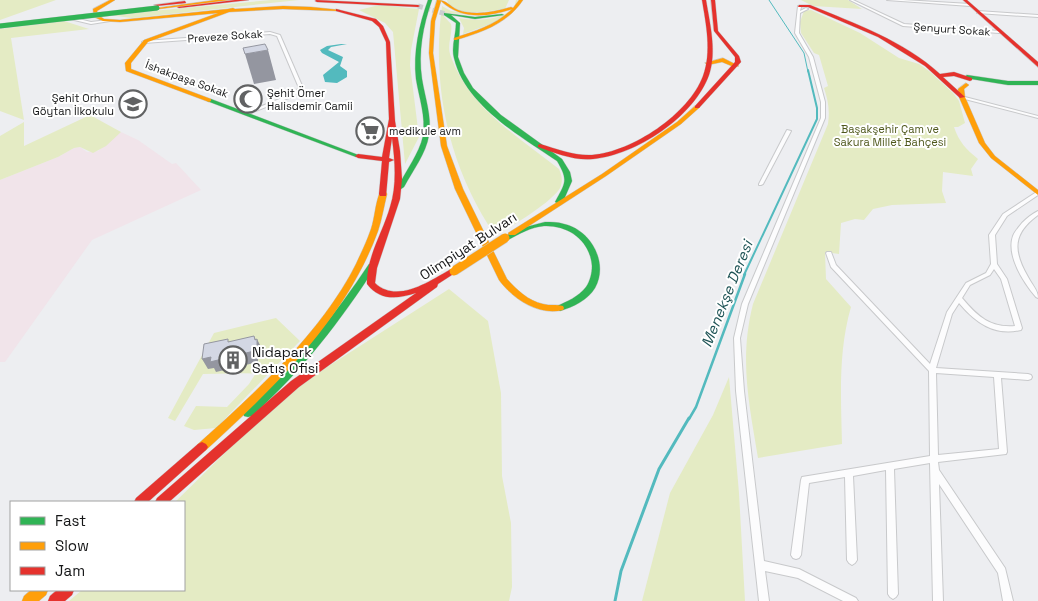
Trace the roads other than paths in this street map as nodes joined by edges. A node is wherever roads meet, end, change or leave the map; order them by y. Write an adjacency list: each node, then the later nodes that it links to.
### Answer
1 (113, 0): 25 (main road)
2 (120, 0): 13 (main road)
3 (201, 0): 20 (main road)
4 (227, 0): 20 (main road)
5 (364, 0): 15 (main road)
6 (441, 0): 17 (main road); 55 (main road)
7 (521, 0): 28 (main road)
8 (704, 0): 22 (main road)
9 (713, 0): 22 (main road)
10 (851, 0): 27 (street, Şenyurt Sokak)
11 (888, 0): 19 (street)
12 (336, 1): 14 (main road); 14 (main road); 15 (main road)
13 (248, 3): 14 (main road); 20 (main road)
14 (318, 4): 21 (main road); 23 (main road)
15 (391, 4): 16 (main road); 21 (main road)
16 (424, 4): 52 (main road)
17 (512, 4): 28 (main road)
18 (802, 6): 33 (main road); 74 (street)
19 (971, 6): 24 (street); 27 (main road)
20 (157, 7): 26 (main road, bridge)
21 (365, 15): 43 (main road)
22 (709, 15): 30 (main road); 31 (main road)
23 (205, 16): 25 (main road); 29 (main road, İshakpaşa Sokak)
24 (1038, 16)
25 (108, 21): 26 (street)
26 (0, 25)
27 (999, 32): 34 (main road)
28 (456, 39): 45 (main road)
29 (144, 42): 41 (main road, İshakpaşa Sokak); 41 (street, Preveze Sokak)
30 (708, 48): 31 (main road); 32 (main road)
31 (733, 52): 35 (main road)
32 (708, 63): 35 (main road); 45 (main road)
33 (927, 65): 36 (main road); 37 (main road)
34 (1038, 65)
35 (736, 66): 53 (main road, Olimpiyat Bulvarı)
36 (954, 74): 37 (main road); 38 (main road)
37 (943, 79): 38 (main road); 40 (main road)
38 (968, 81): 39 (main road); 40 (main road)
39 (1038, 85)
40 (962, 97): 42 (street); 51 (main road)
41 (248, 113): 47 (main road, İshakpaşa Sokak)
42 (1038, 117)
43 (392, 122): 46 (main road); 48 (main road)
44 (789, 131): 50 (street)
45 (540, 146): 53 (main road)
46 (386, 154): 47 (main road); 48 (main road); 49 (main road)
47 (358, 156): 49 (main road, İshakpaşa Sokak)
48 (399, 163): 52 (main road)
49 (385, 173): 65 (main road)
50 (761, 184)
51 (1038, 193): 58 (street)
52 (396, 198): 57 (main road)
53 (556, 205): 55 (main road, Olimpiyat Bulvarı)
54 (1038, 213): 60 (street)
55 (505, 238): 59 (main road, Olimpiyat Bulvarı, bridge)
56 (829, 253): 62 (street)
57 (374, 263): 59 (main road); 65 (main road)
58 (994, 264): 61 (street); 61 (street)
59 (454, 271): 71 (main road, Olimpiyat Bulvarı)
60 (1038, 296)
61 (959, 298): 62 (street)
62 (932, 370): 63 (street); 66 (street)
63 (997, 374): 64 (street); 66 (street)
64 (1028, 377)
65 (222, 430): 70 (main road)
66 (934, 459): 67 (street); 68 (street)
67 (890, 466): 69 (street); 77 (street)
68 (934, 470): 82 (street); 83 (street)
69 (849, 473): 72 (street); 73 (street)
70 (141, 501)
71 (162, 501)
72 (796, 555)
73 (852, 560)
74 (761, 565): 80 (street); 81 (street)
75 (40, 591): 78 (main road)
76 (66, 591): 79 (main road)
77 (893, 594)
78 (29, 601)
79 (55, 601)
80 (764, 601)
81 (853, 601)
82 (938, 601)
83 (1008, 601)

